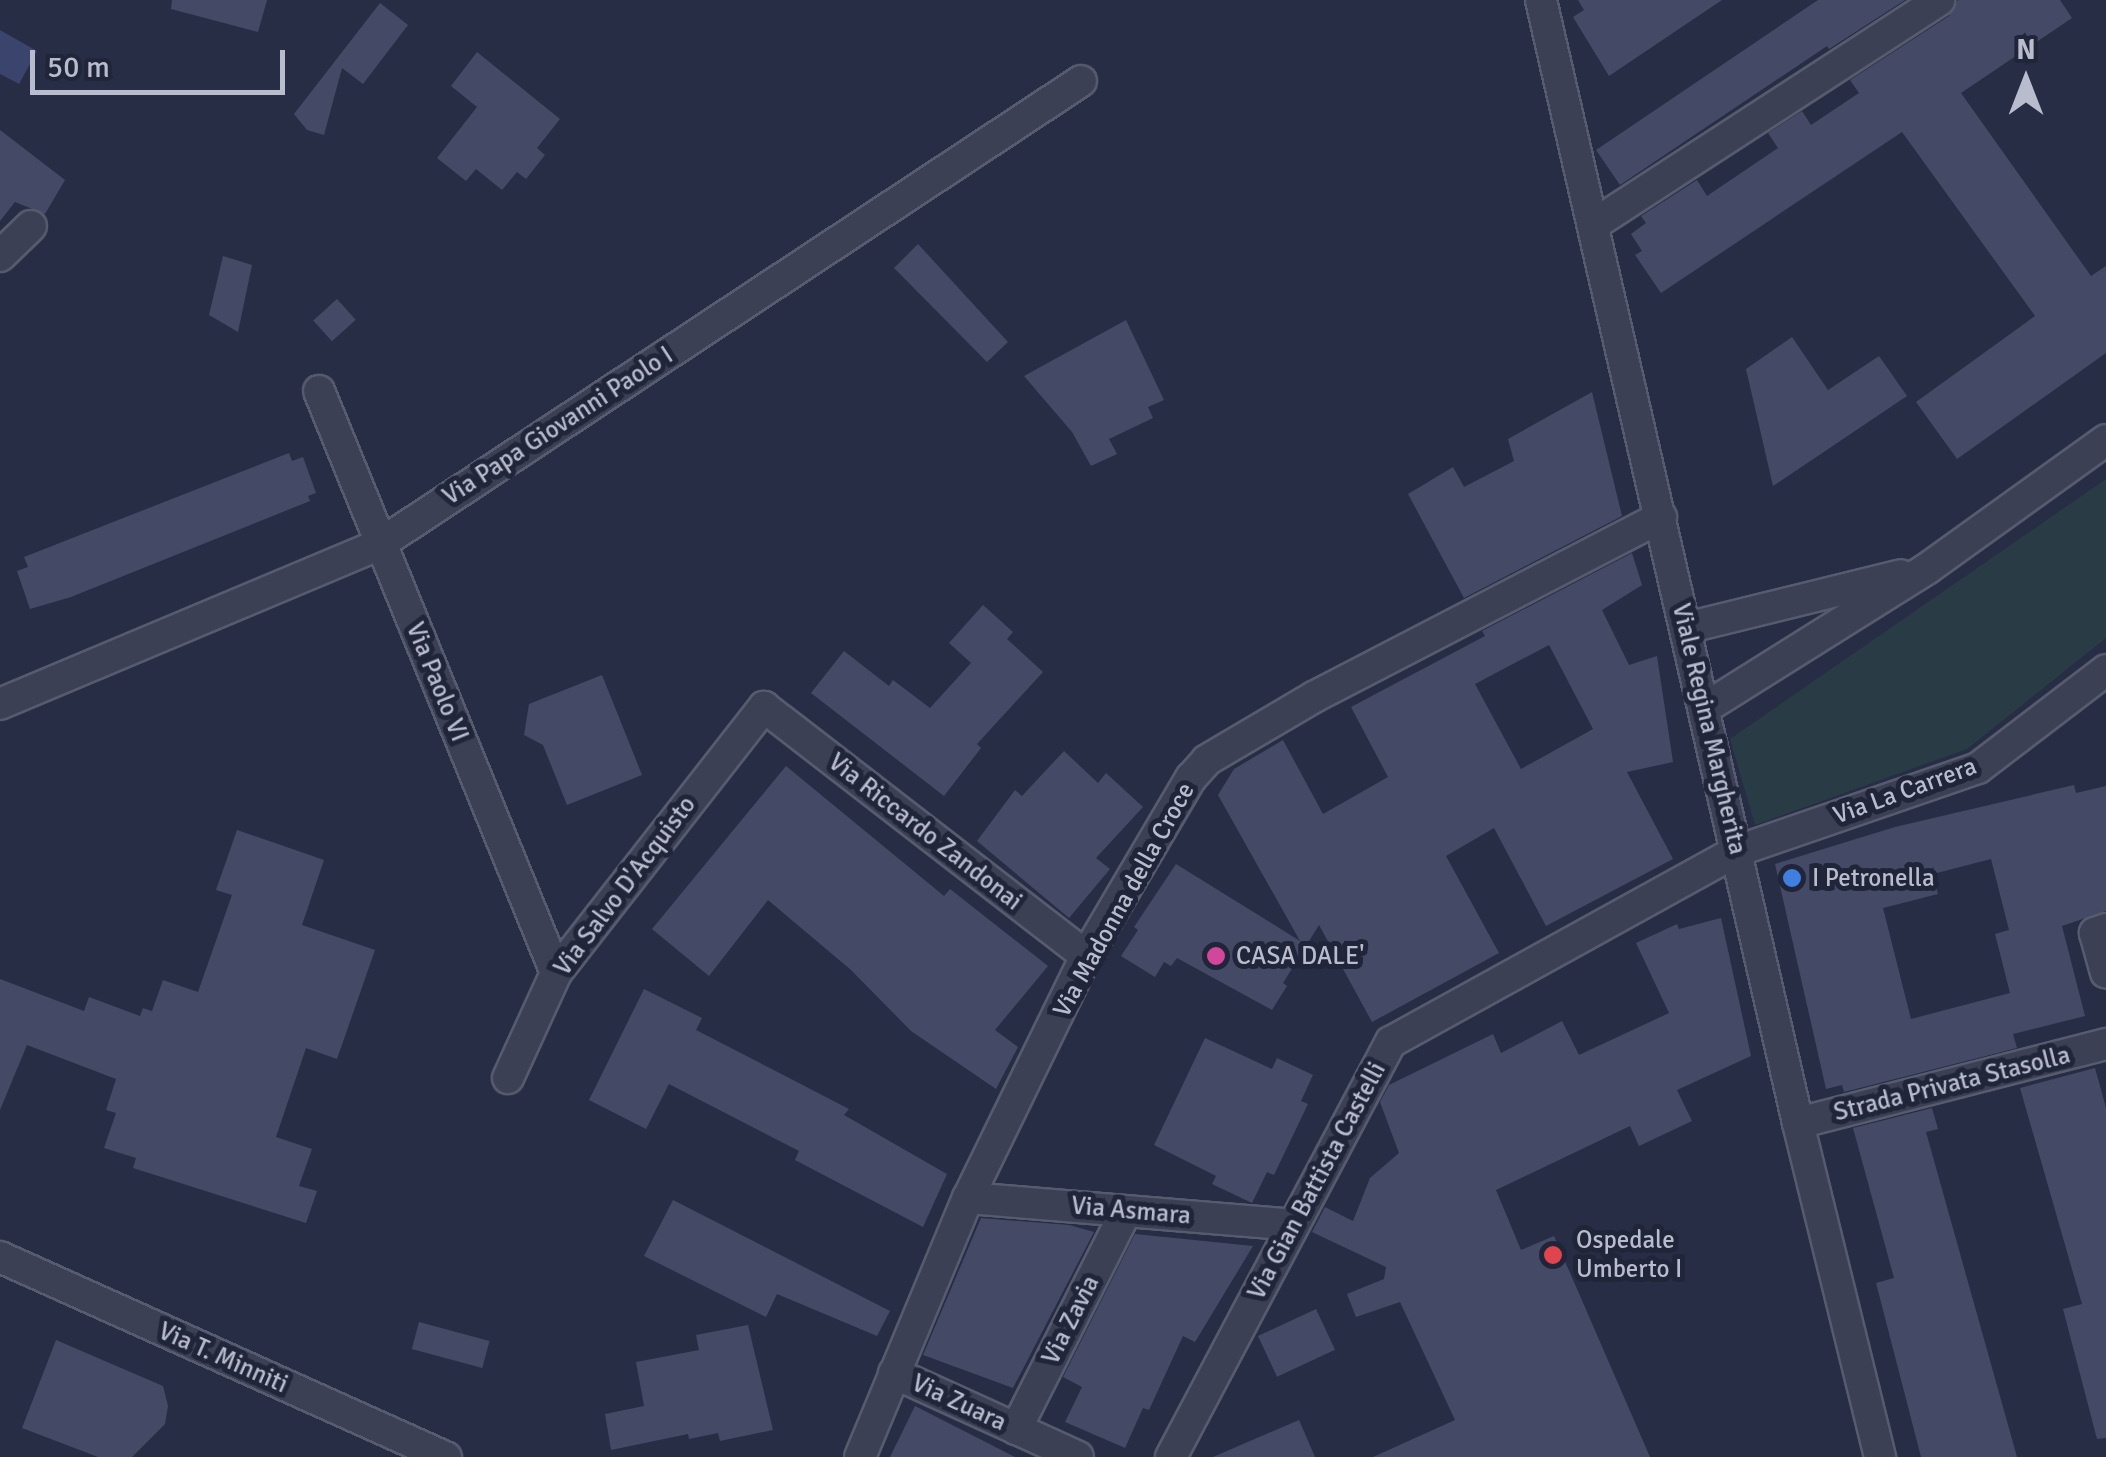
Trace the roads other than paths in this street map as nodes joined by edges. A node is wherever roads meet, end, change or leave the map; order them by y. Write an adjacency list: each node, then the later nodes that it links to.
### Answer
1 (1540, 0): 4 (street, Viale Regina Margherita)
2 (1939, 0): 4 (street)
3 (1081, 82): 10 (street, Via Papa Giovanni Paolo I)
4 (1593, 225): 9 (street, Viale Regina Margherita)
5 (30, 226): 6 (street)
6 (0, 256)
7 (319, 391): 10 (street, Via Paolo VI)
8 (2106, 440): 11 (street)
9 (1660, 517): 12 (street, Viale Regina Margherita); 19 (street, Via Madonna della Croce)
10 (380, 544): 14 (street, Via Papa Giovanni Paolo I); 20 (street, Via Paolo VI)
11 (1928, 568): 12 (street); 16 (street)
12 (1686, 628): 16 (street, Viale Regina Margherita)
13 (2101, 682): 17 (street, Via La Carrera)
14 (0, 704)
15 (764, 707): 19 (street, Via Riccardo Zandonai); 20 (street, Via Salvo D'Acquisto)
16 (1704, 708): 17 (street, Viale Regina Margherita)
17 (1737, 851): 24 (street, Viale Regina Margherita); 27 (street, Via Gian Battista Castelli)
18 (2106, 929): 21 (street)
19 (1086, 956): 25 (street, Via Madonna della Croce)
20 (556, 973): 23 (street, Via Salvo D'Acquisto)
21 (2106, 973)
22 (2106, 1044): 24 (street, Strada Privata Stasolla)
23 (508, 1078)
24 (1798, 1123): 36 (street, Viale Regina Margherita)
25 (968, 1198): 26 (street, Via Asmara); 29 (street, Via Madonna della Croce)
26 (1126, 1211): 27 (street, Via Asmara); 30 (street, Via Zavia)
27 (1293, 1225): 35 (street, Via Gian Battista Castelli)
28 (0, 1257): 31 (street, Via T. Minniti)
29 (894, 1373): 30 (street, Via Zuara); 33 (street, Via Madonna della Croce)
30 (1016, 1429): 34 (street, Via Zuara)
31 (396, 1447): 32 (street, Via T. Minniti)
32 (446, 1457)
33 (860, 1457)
34 (1078, 1457)
35 (1170, 1457)
36 (1880, 1457)

